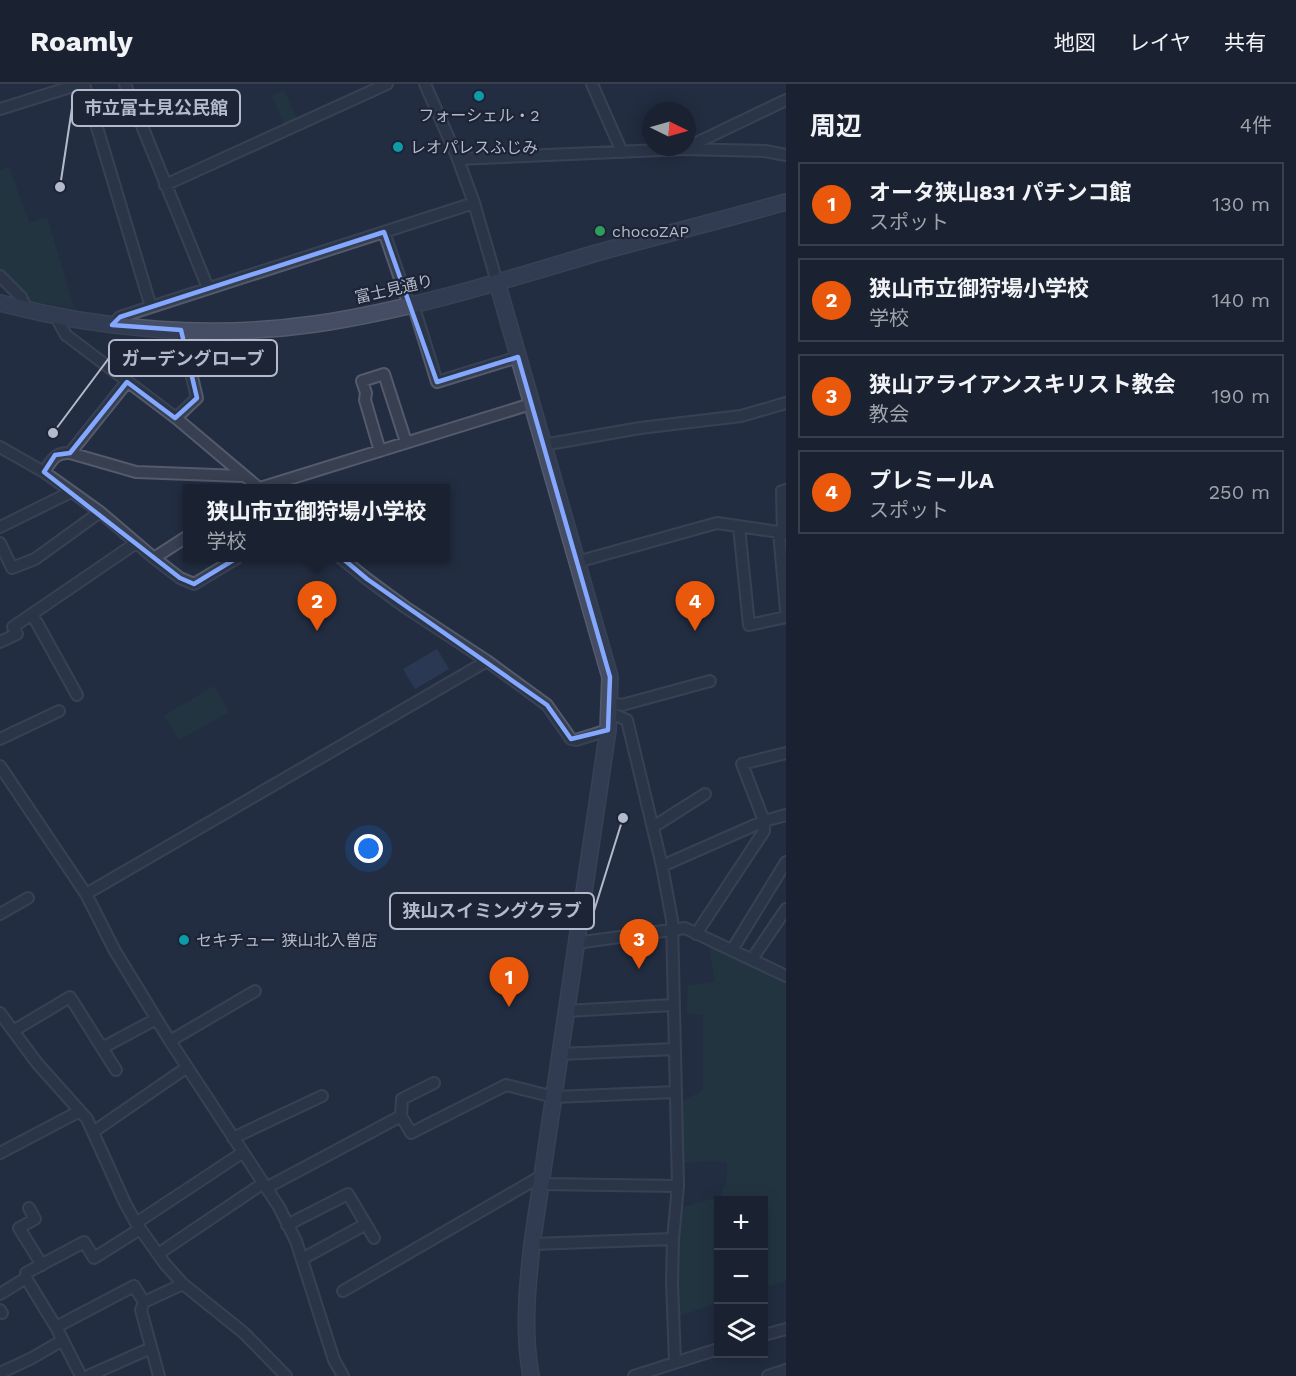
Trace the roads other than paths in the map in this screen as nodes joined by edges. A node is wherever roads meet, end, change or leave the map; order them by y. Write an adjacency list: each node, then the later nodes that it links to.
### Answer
1 (80, 84): 8 (street)
2 (84, 84): 24 (street)
3 (125, 84): 15 (street)
4 (387, 84): 15 (street)
5 (425, 84): 14 (street)
6 (592, 84): 12 (street)
7 (786, 100): 9 (street)
8 (0, 110)
9 (696, 143)
10 (696, 149): 13 (street)
11 (642, 151): 12 (street)
12 (622, 152): 14 (street)
13 (786, 155)
14 (458, 159): 17 (street)
15 (165, 185): 21 (street)
16 (786, 202): 20 (street, 富士見通り)
17 (474, 204): 18 (street); 20 (street)
18 (384, 232): 21 (street); 23 (street)
19 (0, 276): 25 (street)
20 (497, 282): 23 (street, 富士見通り); 29 (street)
21 (207, 288): 24 (street)
22 (0, 303): 25 (street, 富士見通り)
23 (411, 305): 28 (street, 富士見通り); 29 (street)
24 (151, 307): 27 (street)
25 (27, 310): 26 (street, 富士見通り)
26 (56, 317): 27 (street, 富士見通り); 30 (street)
27 (112, 325): 28 (street, 富士見通り)
28 (181, 330): 33 (street)
29 (518, 357): 31 (street)
30 (127, 382): 33 (street); 38 (street)
31 (531, 404): 34 (street); 35 (street)
32 (786, 404): 35 (street)
33 (176, 418): 40 (street)
34 (406, 442): 37 (street); 37 (street)
35 (543, 445): 55 (street)
36 (0, 447): 39 (street)
37 (380, 451): 42 (street)
38 (70, 453): 39 (street); 40 (street)
39 (44, 472): 44 (street)
40 (243, 476): 41 (street)
41 (253, 484)
42 (276, 484)
43 (786, 490): 48 (street)
44 (71, 492): 45 (street); 47 (street)
45 (100, 512): 50 (street); 51 (street)
46 (739, 527): 48 (street); 55 (street); 58 (street)
47 (0, 528)
48 (782, 533): 56 (street)
49 (183, 539): 52 (street)
50 (0, 543)
51 (136, 543): 52 (street); 57 (street)
52 (154, 558): 53 (street)
53 (230, 562)
54 (346, 562): 60 (street)
55 (577, 562): 63 (street)
56 (786, 610)
57 (32, 614): 59 (street); 62 (street)
58 (786, 617)
59 (0, 642)
60 (488, 661): 65 (street); 75 (street)
61 (710, 681): 63 (street)
62 (77, 695)
63 (610, 708): 65 (street); 72 (street)
64 (59, 711): 66 (street)
65 (608, 730): 81 (street)
66 (0, 739)
67 (786, 753): 71 (street)
68 (0, 766): 75 (street)
69 (705, 794): 72 (street)
70 (786, 815): 71 (street)
71 (764, 821): 74 (street); 80 (street)
72 (653, 827): 74 (street)
73 (786, 862): 82 (street)
74 (662, 866): 79 (street)
75 (86, 894): 89 (street)
76 (28, 898): 78 (street)
77 (786, 909): 83 (street)
78 (0, 914)
79 (672, 931): 80 (street); 81 (street); 86 (street)
80 (696, 934): 82 (street)
81 (576, 943): 87 (street)
82 (732, 950): 83 (street)
83 (752, 959): 84 (street)
84 (786, 976)
85 (255, 991): 91 (street)
86 (673, 1005): 87 (street); 93 (street)
87 (566, 1011): 94 (street)
88 (0, 1014): 90 (street)
89 (156, 1019): 91 (street); 92 (street)
90 (13, 1031): 92 (street); 101 (street)
91 (170, 1041): 95 (street)
92 (102, 1048): 96 (street)
93 (675, 1050): 94 (street); 98 (street)
94 (560, 1054): 100 (street)
95 (186, 1068): 103 (street); 104 (street)
96 (116, 1070)
97 (434, 1083): 102 (street)
98 (676, 1092): 100 (street); 109 (street)
99 (322, 1096): 104 (street)
100 (554, 1097): 102 (street); 107 (street)
101 (80, 1111): 103 (street); 105 (street)
102 (401, 1116): 108 (street)
103 (93, 1132): 113 (street)
104 (233, 1138): 106 (street)
105 (0, 1153)
106 (242, 1153): 108 (street); 113 (street)
107 (542, 1179): 109 (street); 116 (street); 122 (street)
108 (264, 1186): 112 (street); 117 (street)
109 (678, 1186): 115 (street)
110 (29, 1208): 119 (street)
111 (366, 1224): 112 (street); 114 (street); 118 (street)
112 (287, 1225): 118 (street)
113 (138, 1226): 117 (street); 119 (street)
114 (374, 1238)
115 (673, 1239): 116 (street); 131 (street)
116 (532, 1244): 140 (street)
117 (158, 1254): 121 (street)
118 (302, 1259): 139 (street)
119 (42, 1265): 120 (street)
120 (26, 1278): 123 (street); 125 (street)
121 (183, 1284): 124 (street); 138 (street)
122 (343, 1291)
123 (0, 1294)
124 (144, 1302): 125 (street); 129 (street)
125 (56, 1327): 128 (street)
126 (786, 1329): 127 (street)
127 (768, 1334)
128 (63, 1340): 134 (street); 135 (street)
129 (151, 1348): 136 (street); 137 (street)
130 (714, 1350): 131 (street)
131 (675, 1362): 141 (street)
132 (786, 1370): 142 (street)
133 (0, 1372): 134 (street)
134 (13, 1372)
135 (81, 1376)
136 (88, 1376)
137 (159, 1376)
138 (285, 1376)
139 (343, 1376)
140 (531, 1376)
141 (634, 1376)
142 (768, 1376)

